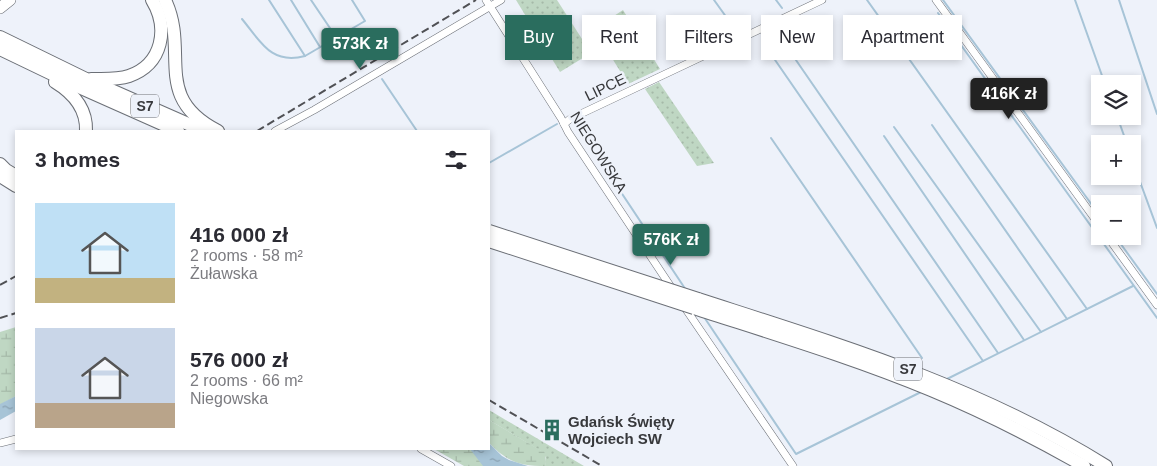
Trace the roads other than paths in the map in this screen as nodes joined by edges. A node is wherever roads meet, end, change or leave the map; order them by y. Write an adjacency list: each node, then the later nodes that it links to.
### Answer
1 (10, 0): 8 (main road)
2 (152, 0): 12 (highway)
3 (165, 0): 17 (highway)
4 (501, 0): 7 (street)
5 (822, 0): 13 (street, LIPCE)
6 (936, 0): 23 (street)
7 (488, 3): 13 (street, NIEGOWSKA); 18 (street)
8 (0, 8)
9 (0, 37): 12 (highway, S7)
10 (0, 49): 11 (highway, S7)
11 (27, 62): 14 (highway); 15 (highway, S7)
12 (86, 80): 16 (highway, S7)
13 (564, 124): 32 (street, NIEGOWSKA)
14 (86, 130)
15 (176, 130)
16 (202, 130)
17 (216, 130)
18 (277, 130)
19 (0, 164): 20 (highway)
20 (15, 175)
21 (0, 176): 22 (highway)
22 (15, 185)
23 (1091, 214)
24 (490, 231): 34 (highway, S7, bridge)
25 (490, 242): 33 (highway, S7, bridge)
26 (1114, 245): 27 (street)
27 (1157, 305)
28 (15, 439): 29 (street)
29 (0, 443)
30 (423, 450): 31 (street)
31 (451, 466)
32 (793, 466)
33 (1084, 466)
34 (1106, 466)

